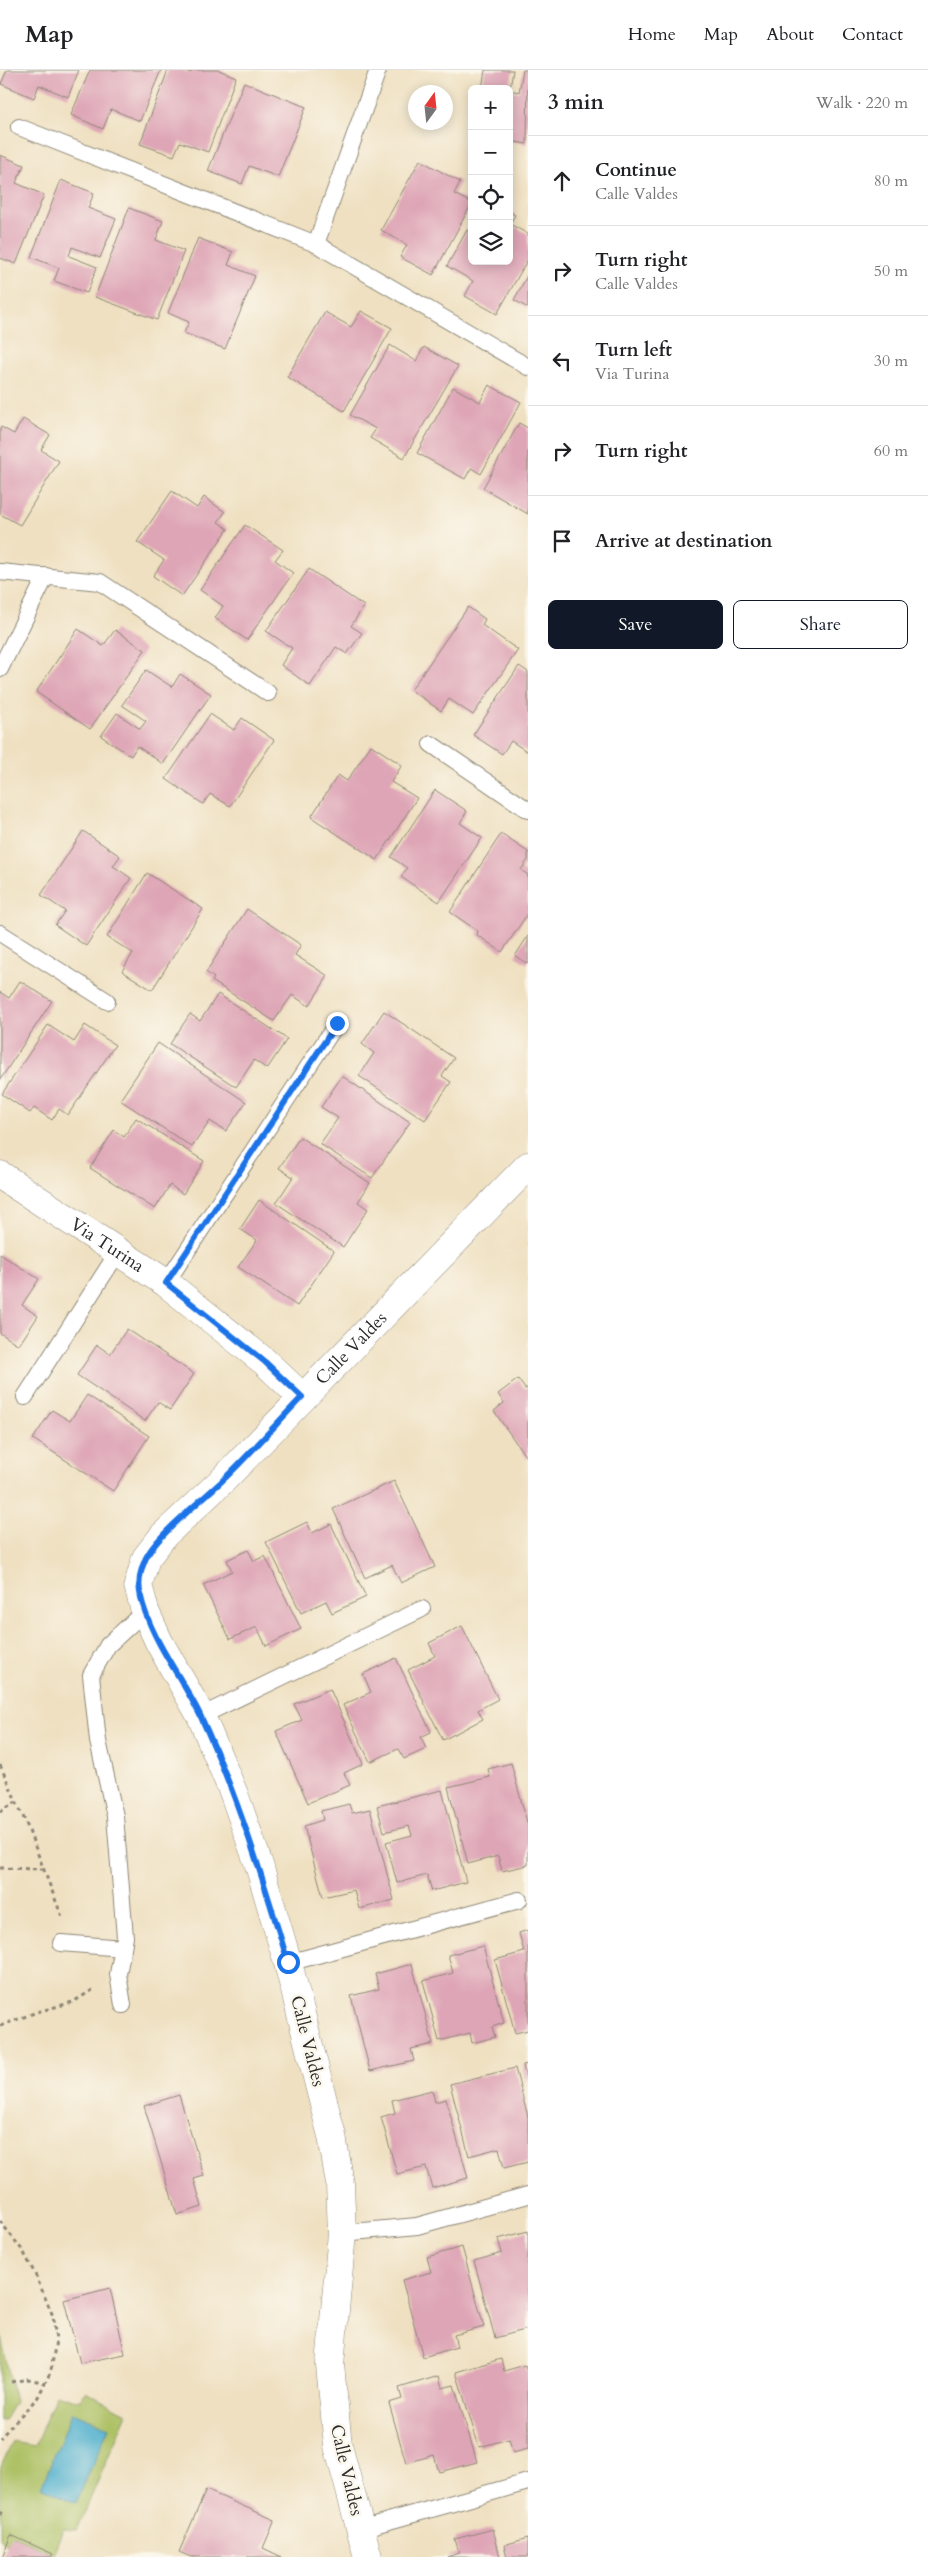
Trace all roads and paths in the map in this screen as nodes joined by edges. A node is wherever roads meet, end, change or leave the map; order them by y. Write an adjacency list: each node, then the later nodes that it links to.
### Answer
1 (378, 70): 3 (lane)
2 (19, 128): 3 (lane)
3 (316, 244): 4 (lane)
4 (528, 367)
5 (0, 572): 6 (lane)
6 (46, 576): 7 (lane); 8 (lane)
7 (0, 669)
8 (268, 693)
9 (431, 744): 10 (lane)
10 (528, 810)
11 (0, 933): 12 (lane)
12 (107, 1001)
13 (337, 1023): 17 (lane)
14 (528, 1166): 19 (street, Calle Valdes)
15 (0, 1175): 16 (street, Via Turina)
16 (118, 1252): 17 (street, Via Turina); 18 (lane)
17 (166, 1283): 19 (street, Via Turina)
18 (25, 1397)
19 (302, 1397): 21 (street, Calle Valdes)
20 (422, 1609): 22 (lane)
21 (145, 1611): 22 (street, Calle Valdes); 30 (lane)
22 (200, 1716): 31 (street, Calle Valdes)
23 (0, 1766): 24 (path)
24 (16, 1802): 25 (path); 27 (path)
25 (0, 1812)
26 (0, 1868): 27 (path)
27 (43, 1869): 29 (path)
28 (519, 1900): 31 (lane)
29 (68, 1944): 30 (lane)
30 (123, 1948): 32 (lane)
31 (288, 1962): 37 (street, Calle Valdes)
32 (118, 1974): 33 (lane); 34 (path)
33 (123, 2005)
34 (0, 2026)
35 (528, 2195): 37 (lane)
36 (0, 2221): 39 (path)
37 (342, 2233): 44 (street, Calle Valdes)
38 (11, 2382): 39 (path)
39 (46, 2382): 40 (path)
40 (0, 2438)
41 (528, 2482): 44 (lane)
42 (4, 2510): 43 (path)
43 (0, 2515)
44 (360, 2529): 45 (street, Calle Valdes)
45 (368, 2557)

